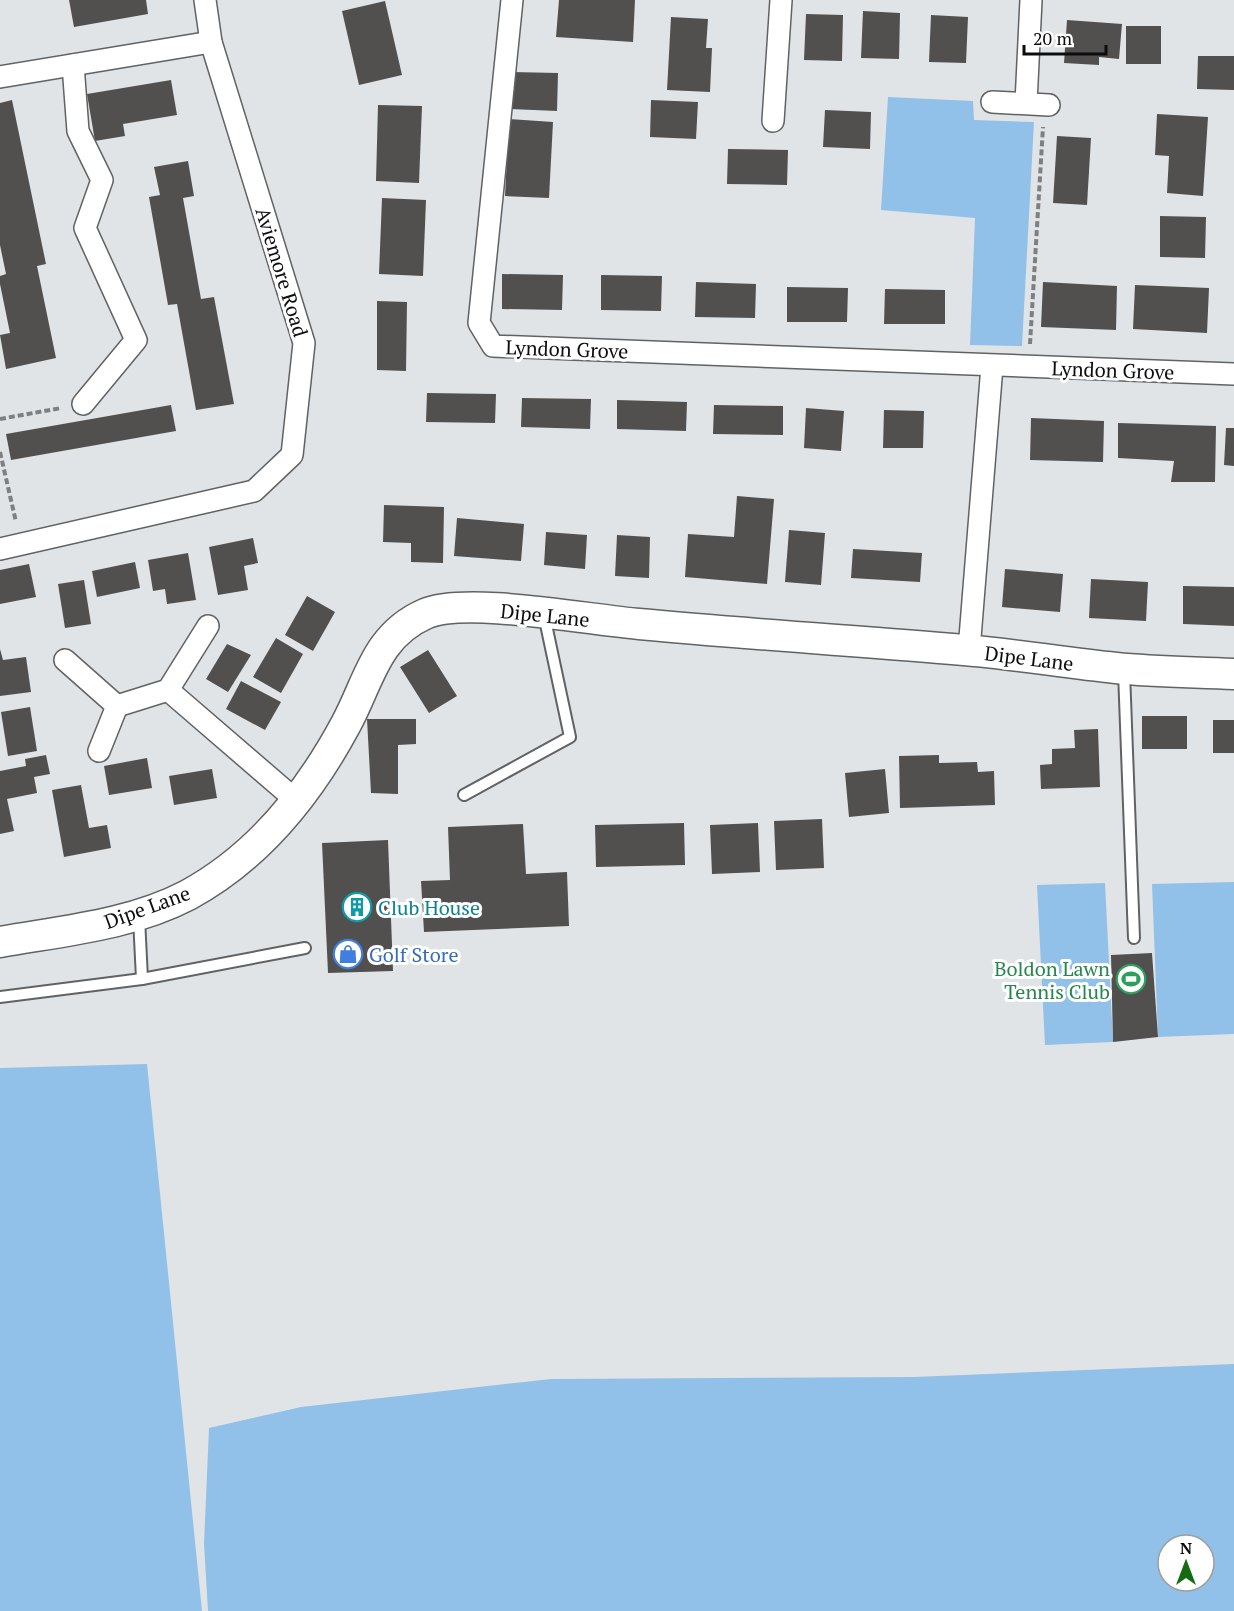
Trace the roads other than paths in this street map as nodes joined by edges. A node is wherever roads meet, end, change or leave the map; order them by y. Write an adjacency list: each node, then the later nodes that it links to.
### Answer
1 (205, 0): 5 (street, Aviemore Road)
2 (512, 0): 10 (street, Lyndon Grove)
3 (781, 0): 9 (street)
4 (1031, 0): 8 (street)
5 (211, 42): 6 (street); 13 (street, Aviemore Road)
6 (73, 65): 7 (street); 12 (street)
7 (0, 77)
8 (992, 102)
9 (773, 121)
10 (992, 366): 11 (street, Lyndon Grove); 16 (street)
11 (1234, 374)
12 (83, 404)
13 (0, 549)
14 (544, 614): 16 (street, Dipe Lane); 23 (lane); 24 (street, Dipe Lane)
15 (208, 626): 20 (street)
16 (969, 650): 18 (street, Dipe Lane)
17 (64, 660): 21 (street)
18 (1124, 669): 19 (street, Dipe Lane); 26 (lane)
19 (1234, 674)
20 (168, 690): 21 (street); 24 (street)
21 (117, 706): 22 (street)
22 (99, 751)
23 (465, 795)
24 (298, 802): 25 (street, Dipe Lane)
25 (139, 914): 27 (street, Dipe Lane); 29 (lane)
26 (1134, 938)
27 (0, 942)
28 (305, 948): 29 (lane)
29 (142, 979): 30 (lane)
30 (0, 997)

